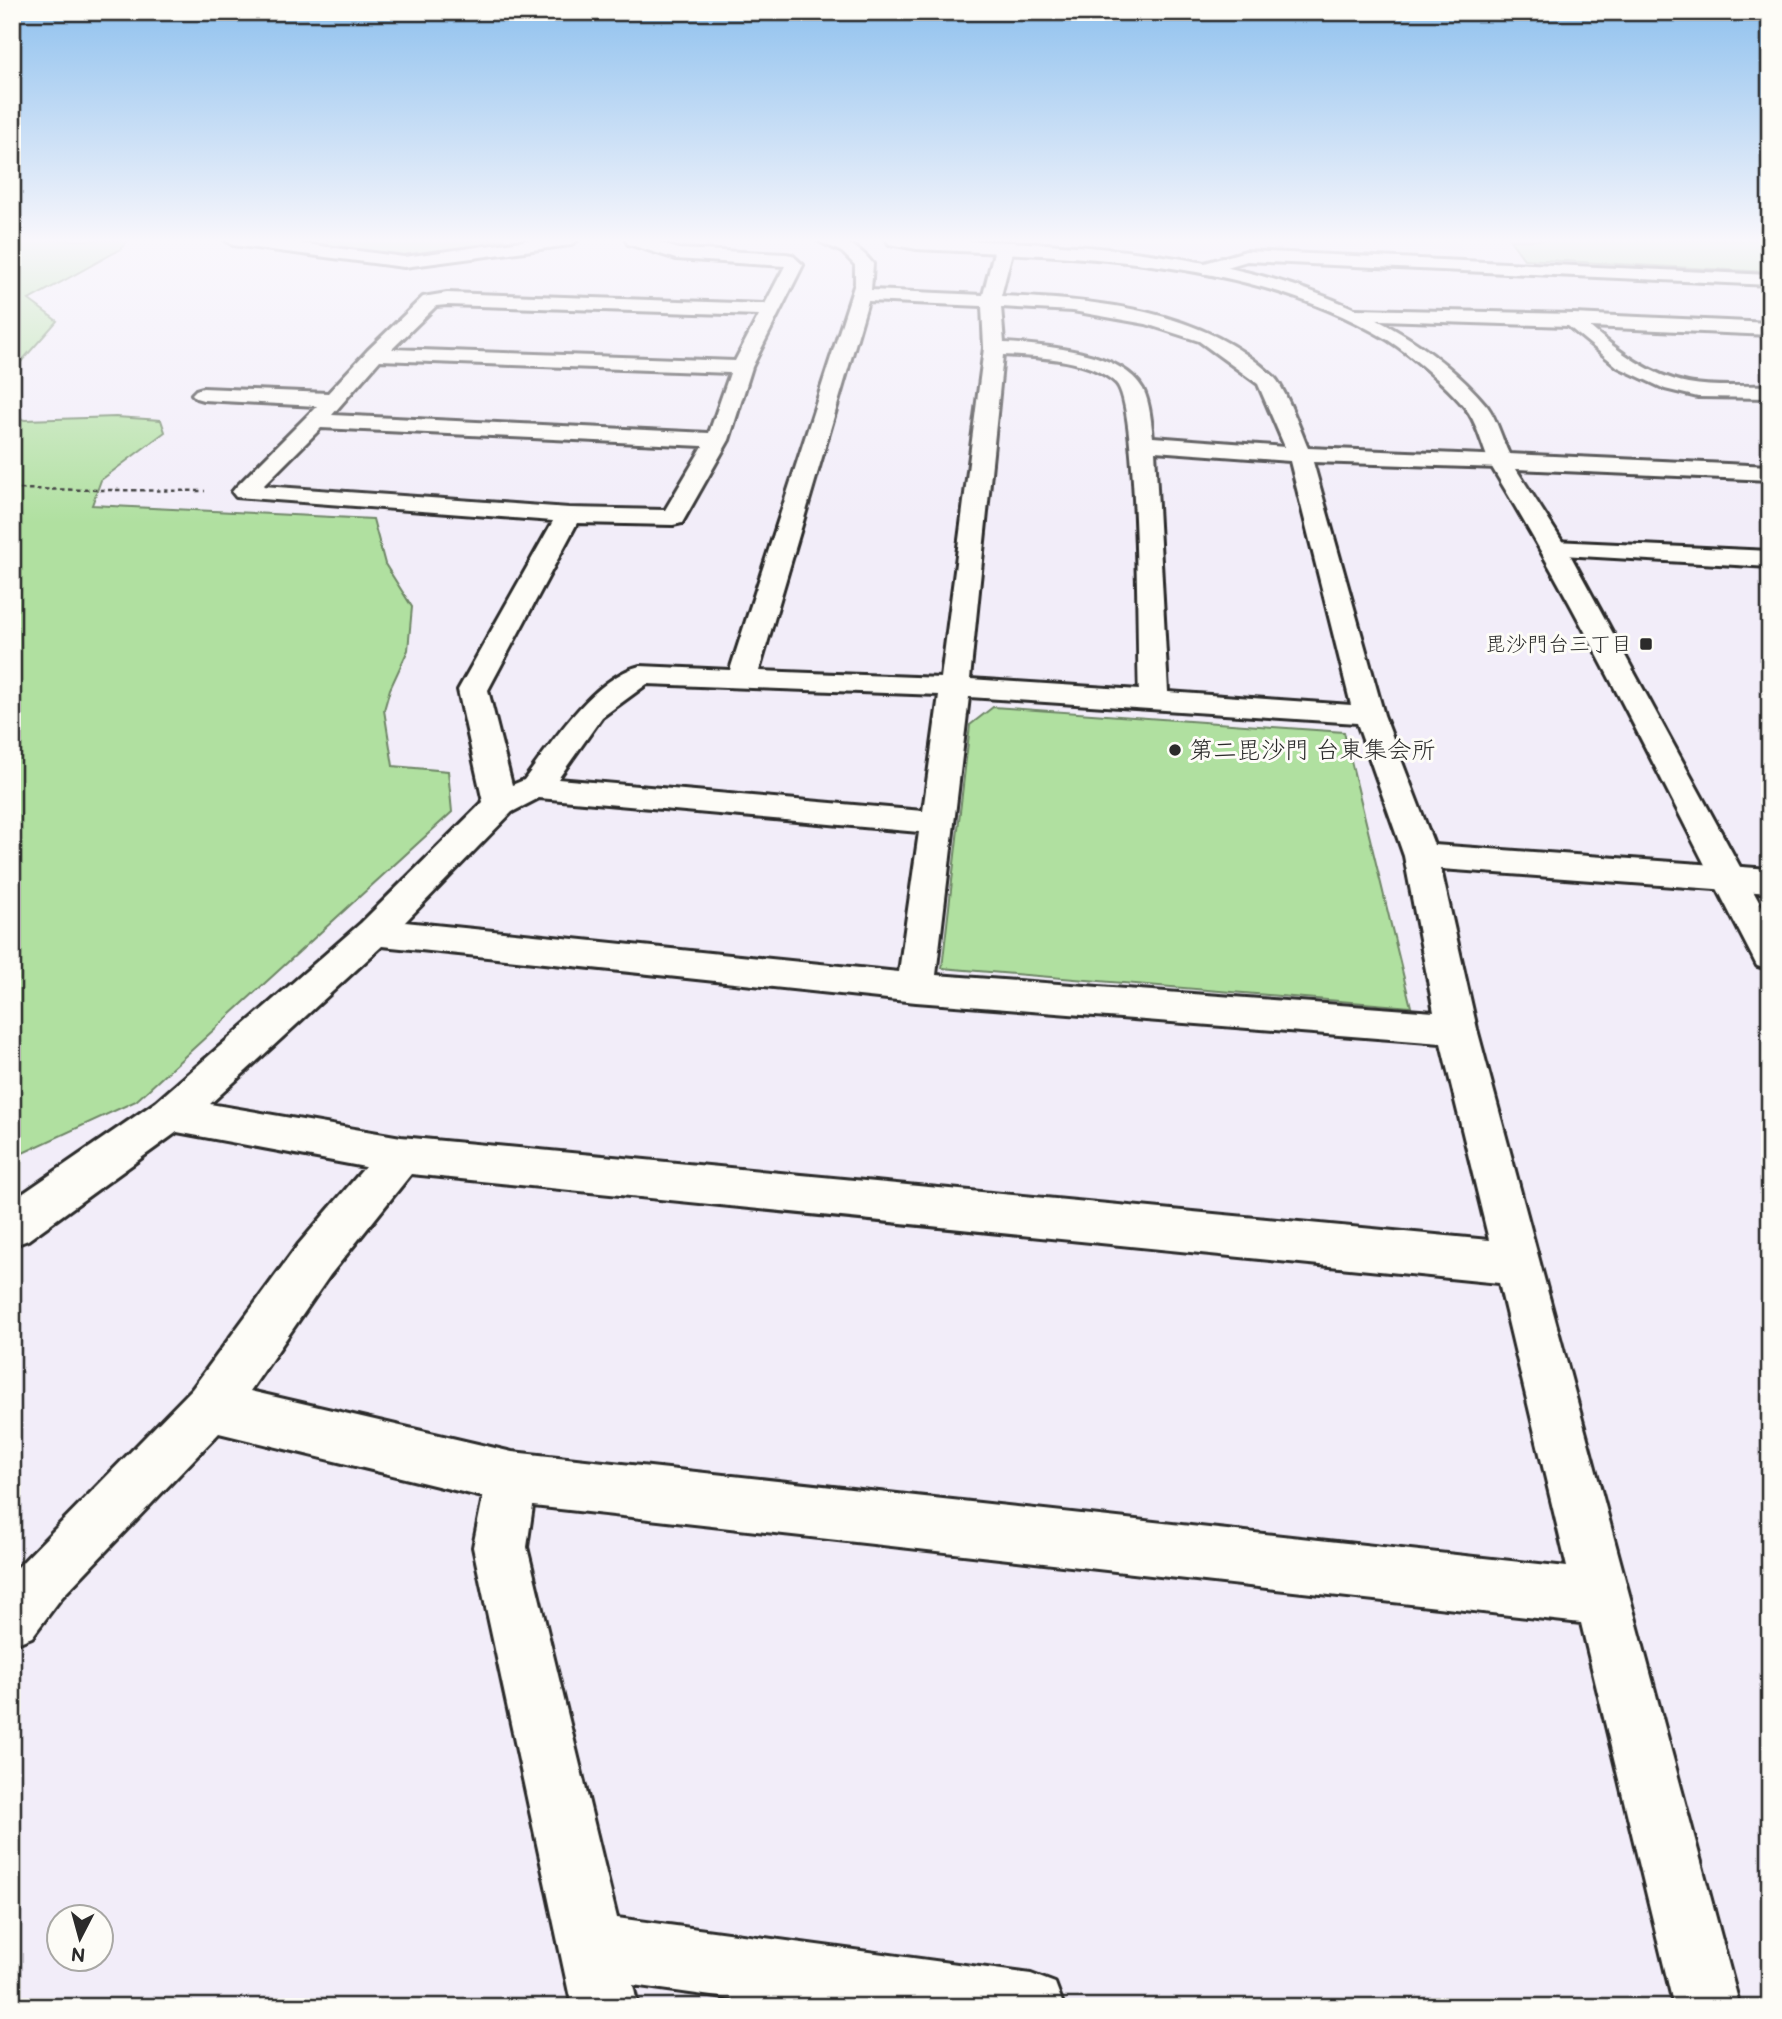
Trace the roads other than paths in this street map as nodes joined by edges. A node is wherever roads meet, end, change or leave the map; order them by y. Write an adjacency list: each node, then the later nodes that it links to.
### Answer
1 (396, 334): 9 (street)
2 (759, 334): 10 (street)
3 (849, 334): 23 (street)
4 (993, 334): 8 (street)
5 (1197, 334): 17 (street)
6 (1389, 334): 18 (street)
7 (1589, 334): 11 (street)
8 (994, 348): 16 (street); 24 (street)
9 (375, 354): 10 (street); 13 (street)
10 (742, 367): 15 (street)
11 (1770, 392)
12 (203, 394): 13 (street)
13 (331, 400): 14 (street)
14 (315, 421): 15 (street); 20 (street)
15 (718, 440): 20 (street)
16 (1143, 443): 17 (street); 25 (street)
17 (1300, 455): 18 (street); 26 (street)
18 (1500, 461): 19 (street); 21 (street)
19 (1770, 473)
20 (569, 515): 28 (street)
21 (1554, 549): 22 (street); 31 (street)
22 (1770, 559)
23 (742, 678): 24 (street); 27 (street)
24 (955, 687): 25 (street); 29 (street)
25 (1154, 702): 26 (street)
26 (1369, 715): 30 (street)
27 (535, 787): 28 (street); 29 (street)
28 (500, 804): 33 (street)
29 (937, 823): 35 (street)
30 (1421, 856): 31 (street); 36 (street)
31 (1730, 878): 32 (street); 34 (street)
32 (1770, 881)
33 (374, 932): 35 (street); 37 (street)
34 (1770, 956)
35 (916, 988): 36 (street)
36 (1457, 1029): 40 (street)
37 (172, 1114): 38 (street); 39 (street)
38 (401, 1155): 40 (street); 41 (street)
39 (12, 1226)
40 (1518, 1264): 43 (street)
41 (210, 1406): 42 (street); 44 (street)
42 (512, 1478): 43 (street); 45 (street)
43 (1601, 1598): 47 (street)
44 (12, 1618)
45 (598, 1977): 46 (street)
46 (1031, 2007)
47 (1707, 2007)

